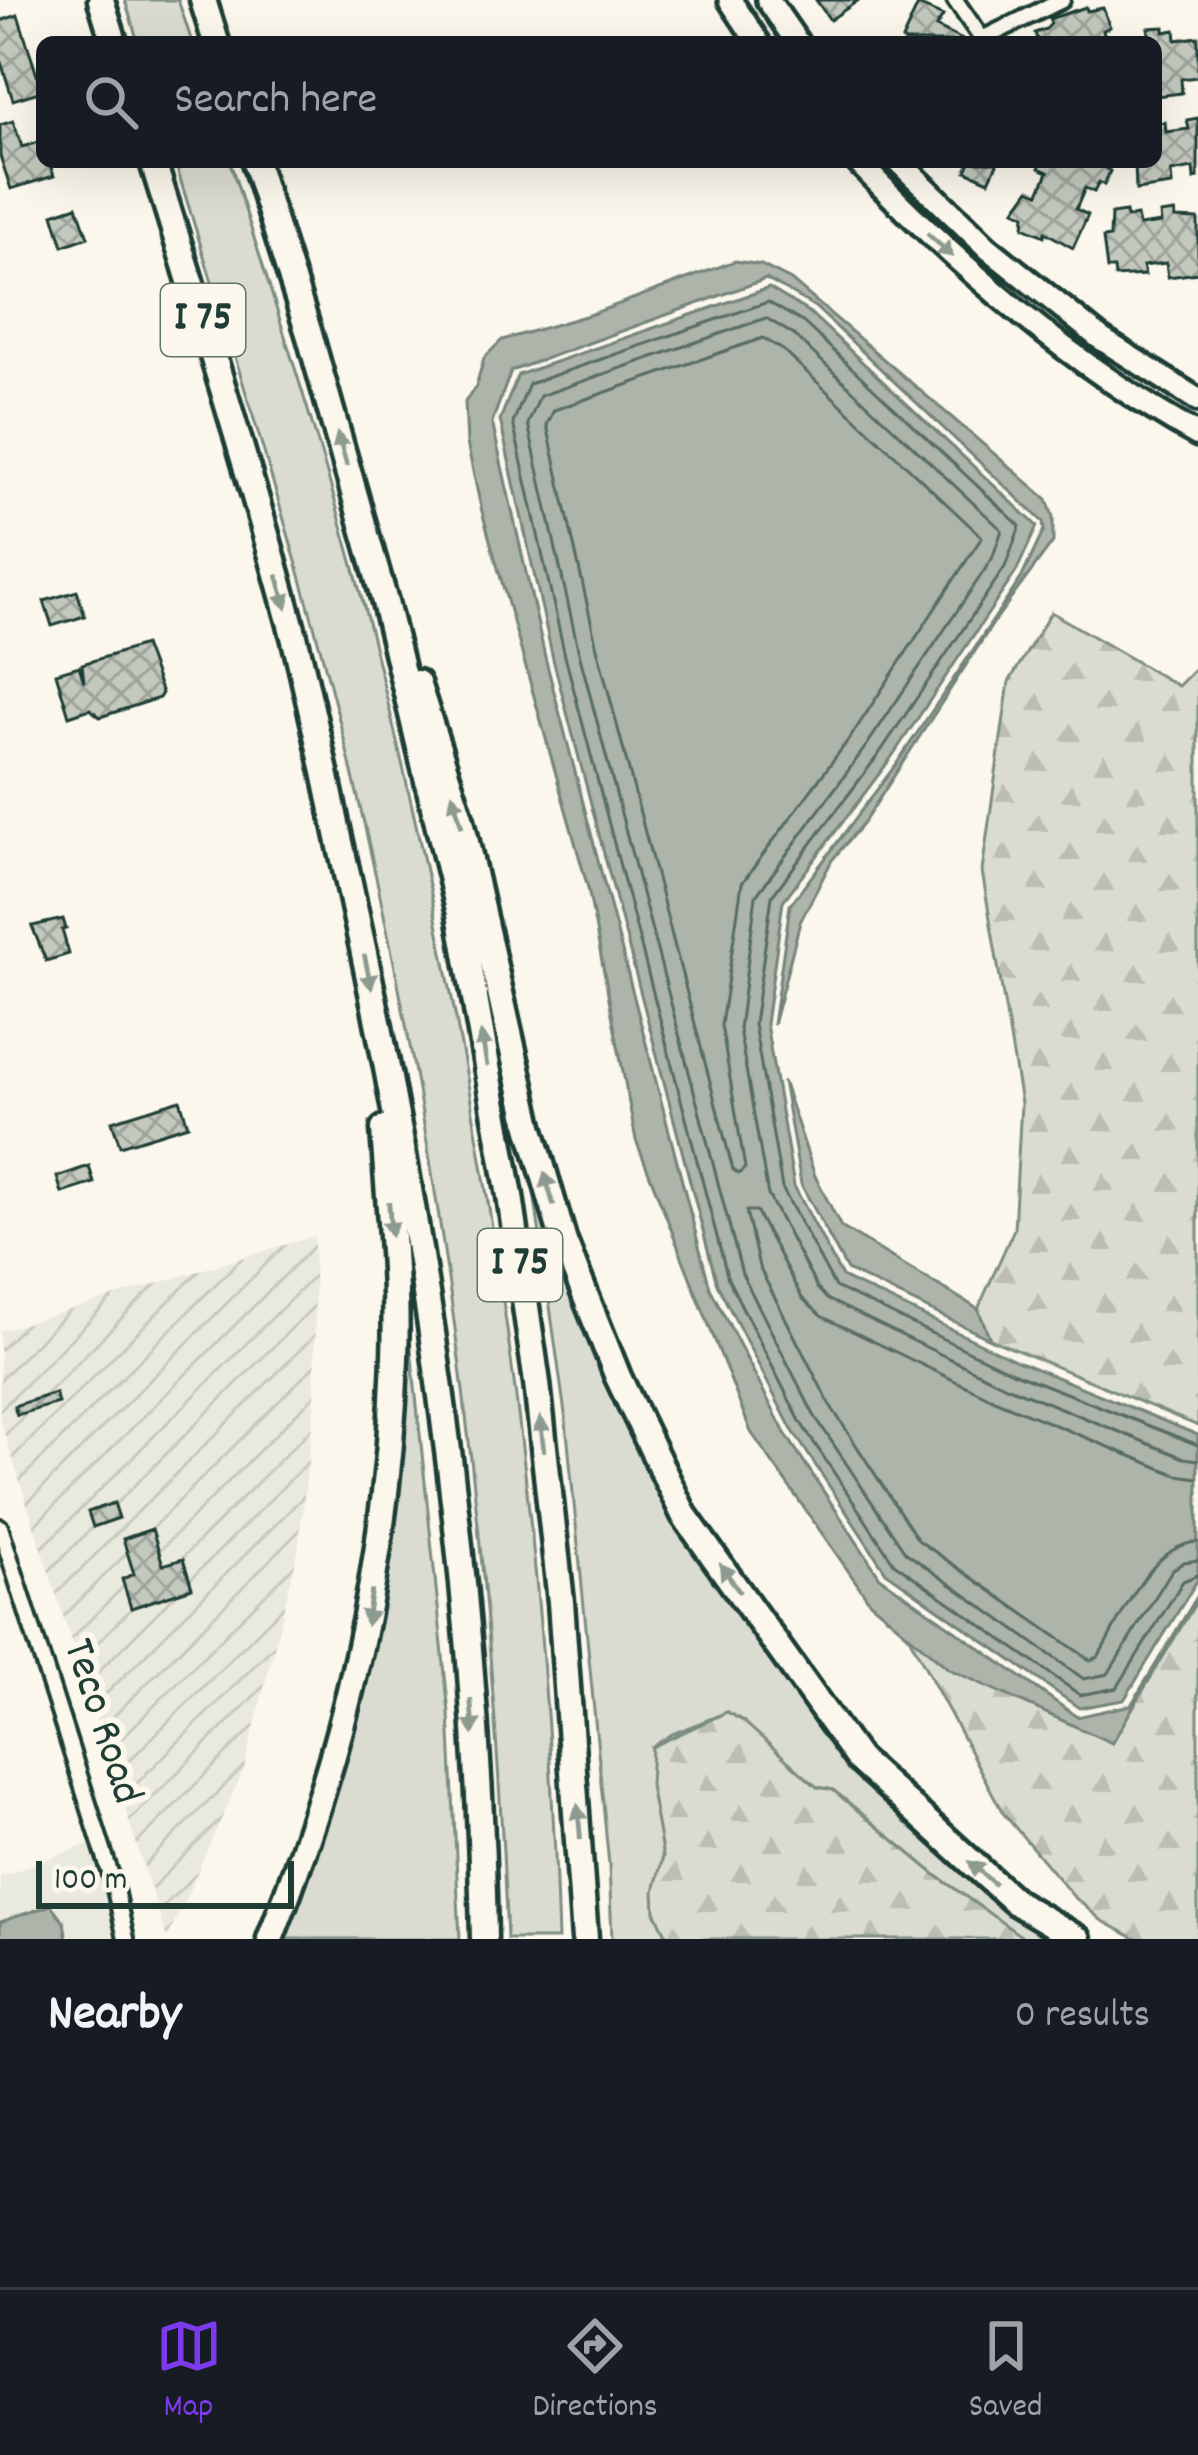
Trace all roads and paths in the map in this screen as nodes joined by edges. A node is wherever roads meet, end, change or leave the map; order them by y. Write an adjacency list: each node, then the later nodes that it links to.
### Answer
1 (101, 0): 7 (highway)
2 (203, 0): 8 (highway)
3 (730, 0): 9 (street)
4 (768, 0): 10 (street)
5 (955, 0): 11 (street)
6 (1062, 0): 12 (street)
7 (113, 36)
8 (215, 36)
9 (754, 36)
10 (793, 36)
11 (980, 36)
12 (993, 36)
13 (155, 168): 20 (highway, I 75, one-way to 20)
14 (257, 168): 19 (highway, I 75, one-way to 14)
15 (864, 168): 18 (street, one-way to 18)
16 (905, 168): 17 (street)
17 (1198, 400)
18 (1198, 435)
19 (385, 602): 25 (highway, I 75, one-way to 19); 26 (highway, one-way to 19)
20 (377, 1019): 23 (highway, one-way to 23); 24 (highway, I 75, one-way to 24)
21 (0, 1527): 22 (street, Teco Road)
22 (126, 1939)
23 (270, 1939)
24 (484, 1939)
25 (585, 1939)
26 (1078, 1939)

